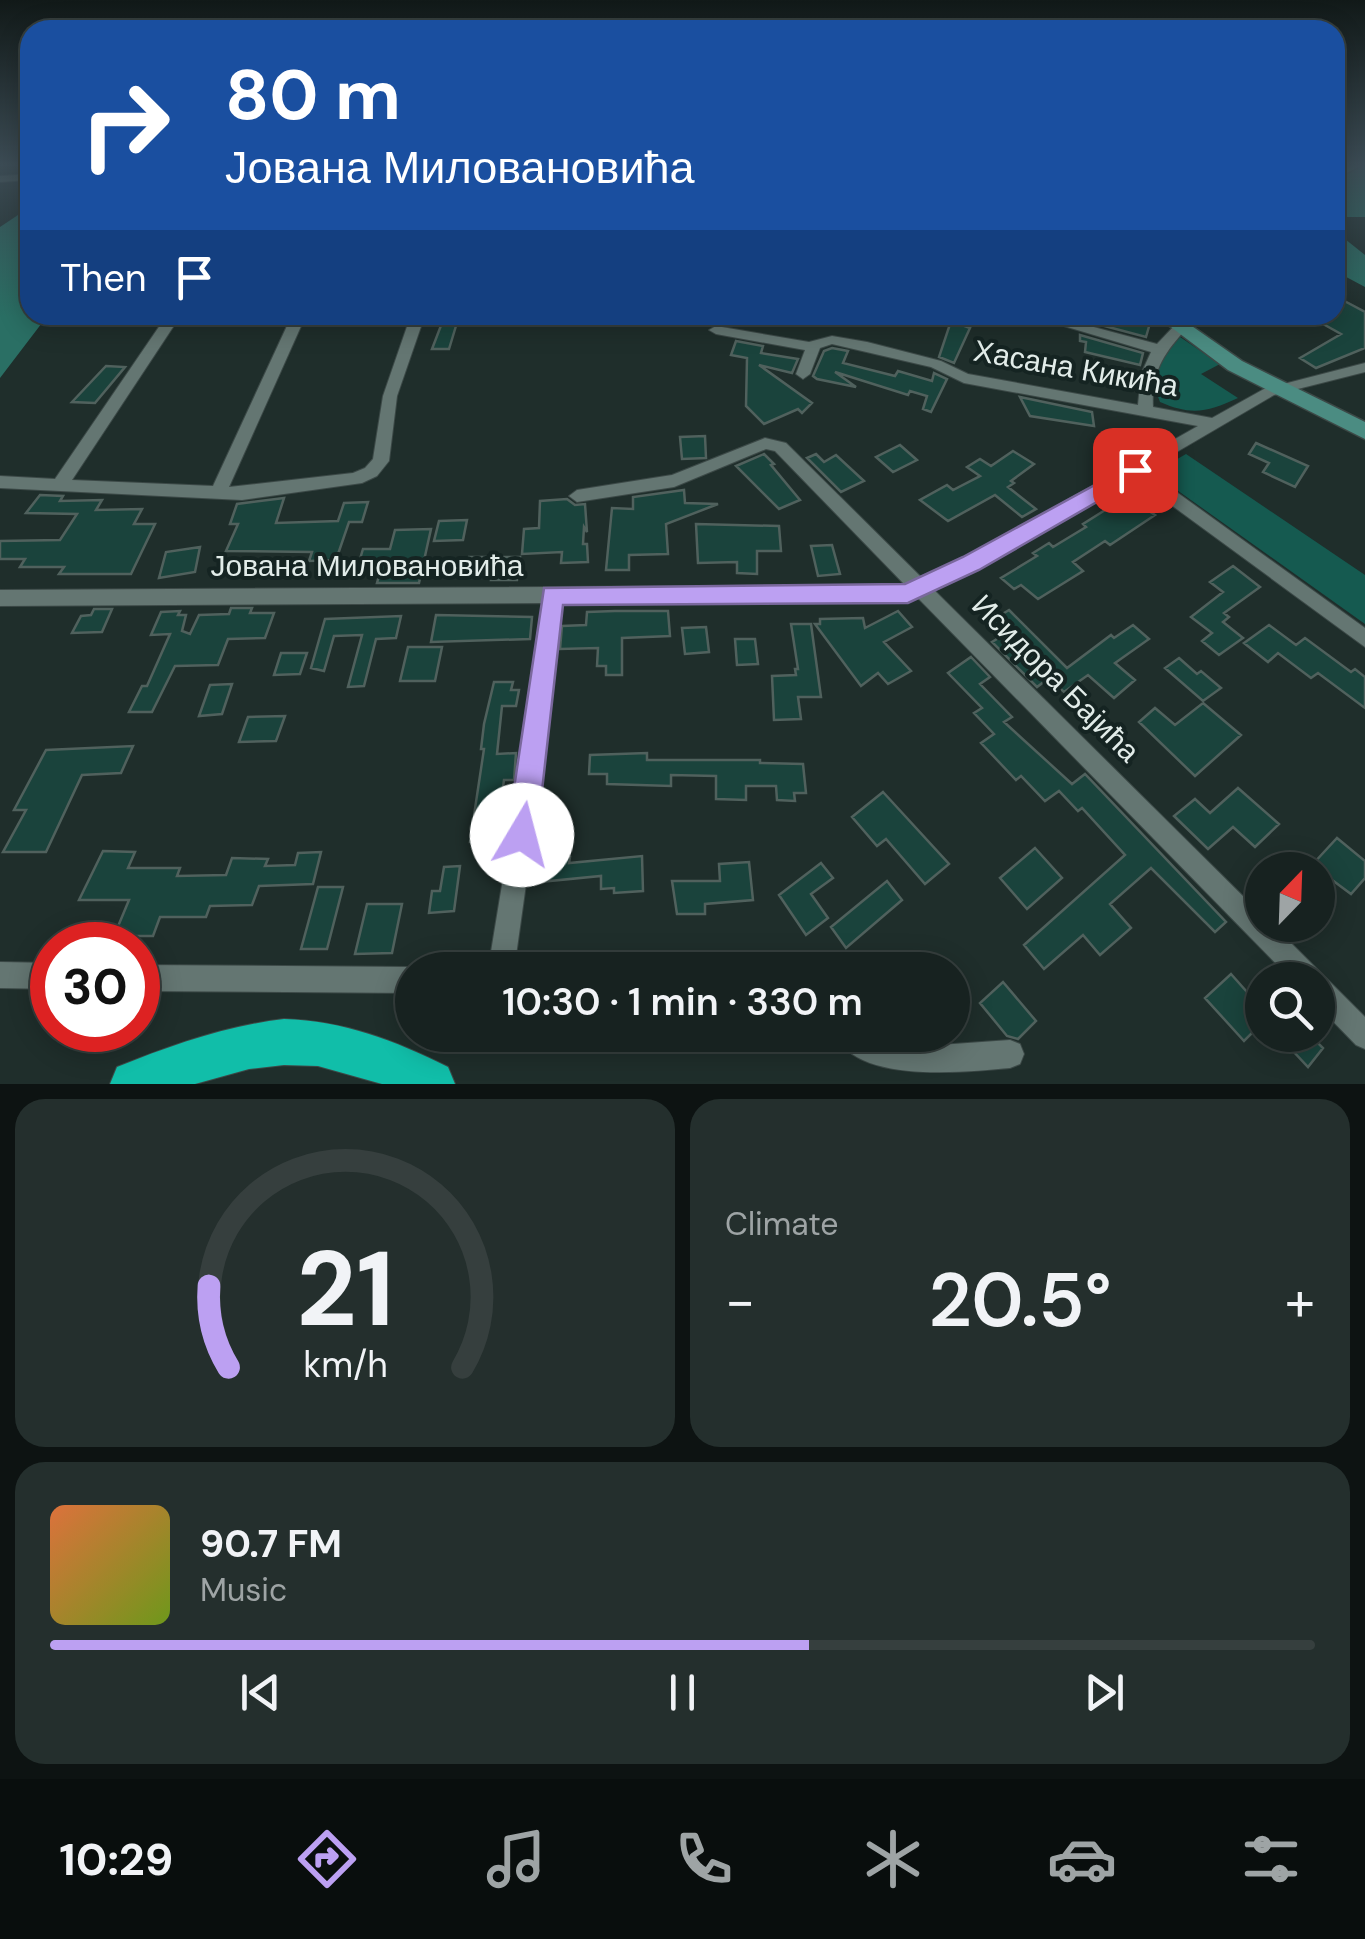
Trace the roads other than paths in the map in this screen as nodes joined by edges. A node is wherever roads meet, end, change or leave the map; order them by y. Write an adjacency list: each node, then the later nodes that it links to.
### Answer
1 (167, 325): 18 (street)
2 (293, 325): 19 (street)
3 (415, 325): 19 (street)
4 (1069, 325): 9 (street)
5 (1170, 325): 9 (street)
6 (1177, 325): 12 (main road)
7 (716, 330): 8 (street, Хасана Кикића)
8 (813, 347): 11 (street); 13 (street, Хасана Кикића)
9 (1158, 350): 13 (street)
10 (1365, 367): 12 (street, Јована Миловановића)
11 (803, 374)
12 (1280, 388): 14 (street, Јована Миловановића); 15 (main road)
13 (1146, 408): 14 (street, Хасана Кикића)
14 (1216, 424): 16 (street, Јована Миловановића)
15 (1365, 431)
16 (1135, 470): 21 (street, Јована Миловановића); 24 (street)
17 (0, 482): 18 (street)
18 (59, 486): 19 (street)
19 (218, 492)
20 (577, 496): 21 (street, Исидора Бајића)
21 (920, 590): 22 (street, Јована Миловановића); 26 (street, Исидора Бајића)
22 (552, 595): 23 (street, Јована Миловановића); 25 (street)
23 (0, 598)
24 (1365, 639)
25 (504, 952)
26 (1292, 962)
27 (0, 976): 28 (street)
28 (30, 976)
29 (160, 978): 30 (street)
30 (395, 980)
31 (1335, 1005): 32 (street)
32 (1365, 1036)
33 (875, 1052): 34 (street)
34 (1010, 1054)
35 (134, 1084): 36 (highway)
36 (431, 1084)

